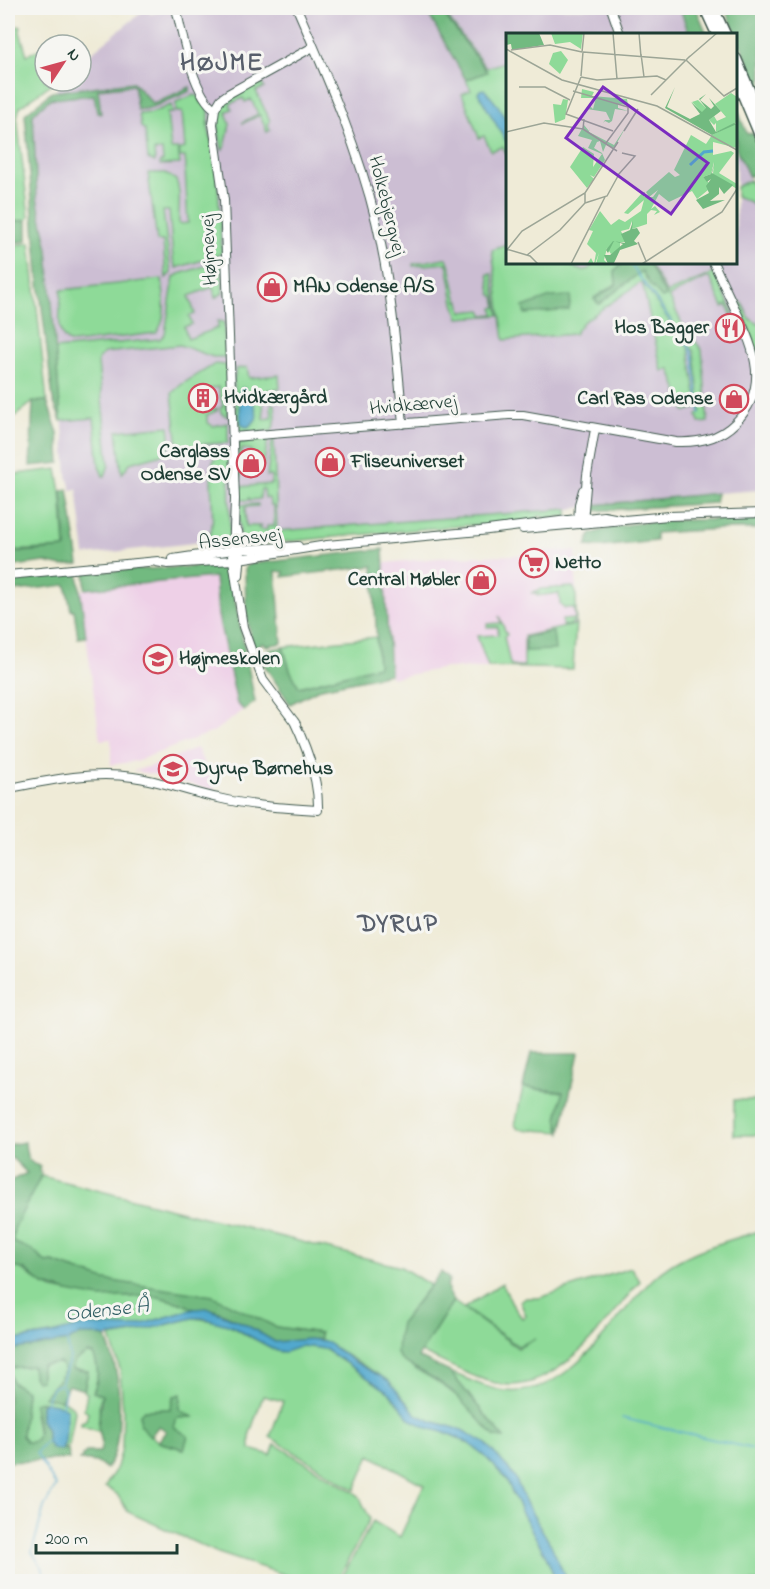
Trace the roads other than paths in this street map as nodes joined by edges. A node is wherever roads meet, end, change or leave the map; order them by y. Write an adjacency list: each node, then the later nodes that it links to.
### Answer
1 (176, 8): 12 (street)
2 (297, 8): 9 (street, Holkebjergvej)
3 (611, 8): 6 (street)
4 (705, 8): 7 (highway)
5 (713, 8): 8 (highway)
6 (620, 33)
7 (717, 33)
8 (725, 33)
9 (313, 47): 12 (street); 16 (street, Holkebjergvej)
10 (737, 64): 13 (highway)
11 (737, 83): 14 (highway)
12 (217, 106): 18 (street, Højmevej)
13 (762, 121)
14 (762, 140)
15 (714, 264): 17 (street, Hvidkærvej)
16 (403, 424): 17 (street, Hvidkærvej); 18 (street, Hvidkærvej)
17 (595, 429): 20 (street)
18 (233, 437): 22 (street, Højmevej)
19 (761, 513): 20 (street, Assensvej)
20 (581, 522): 21 (street, Assensvej)
21 (327, 545): 22 (street, Assensvej); 22 (street, Assensvej)
22 (237, 555): 23 (street, Assensvej); 24 (street, Højmevej)
23 (8, 575)
24 (9, 790)

